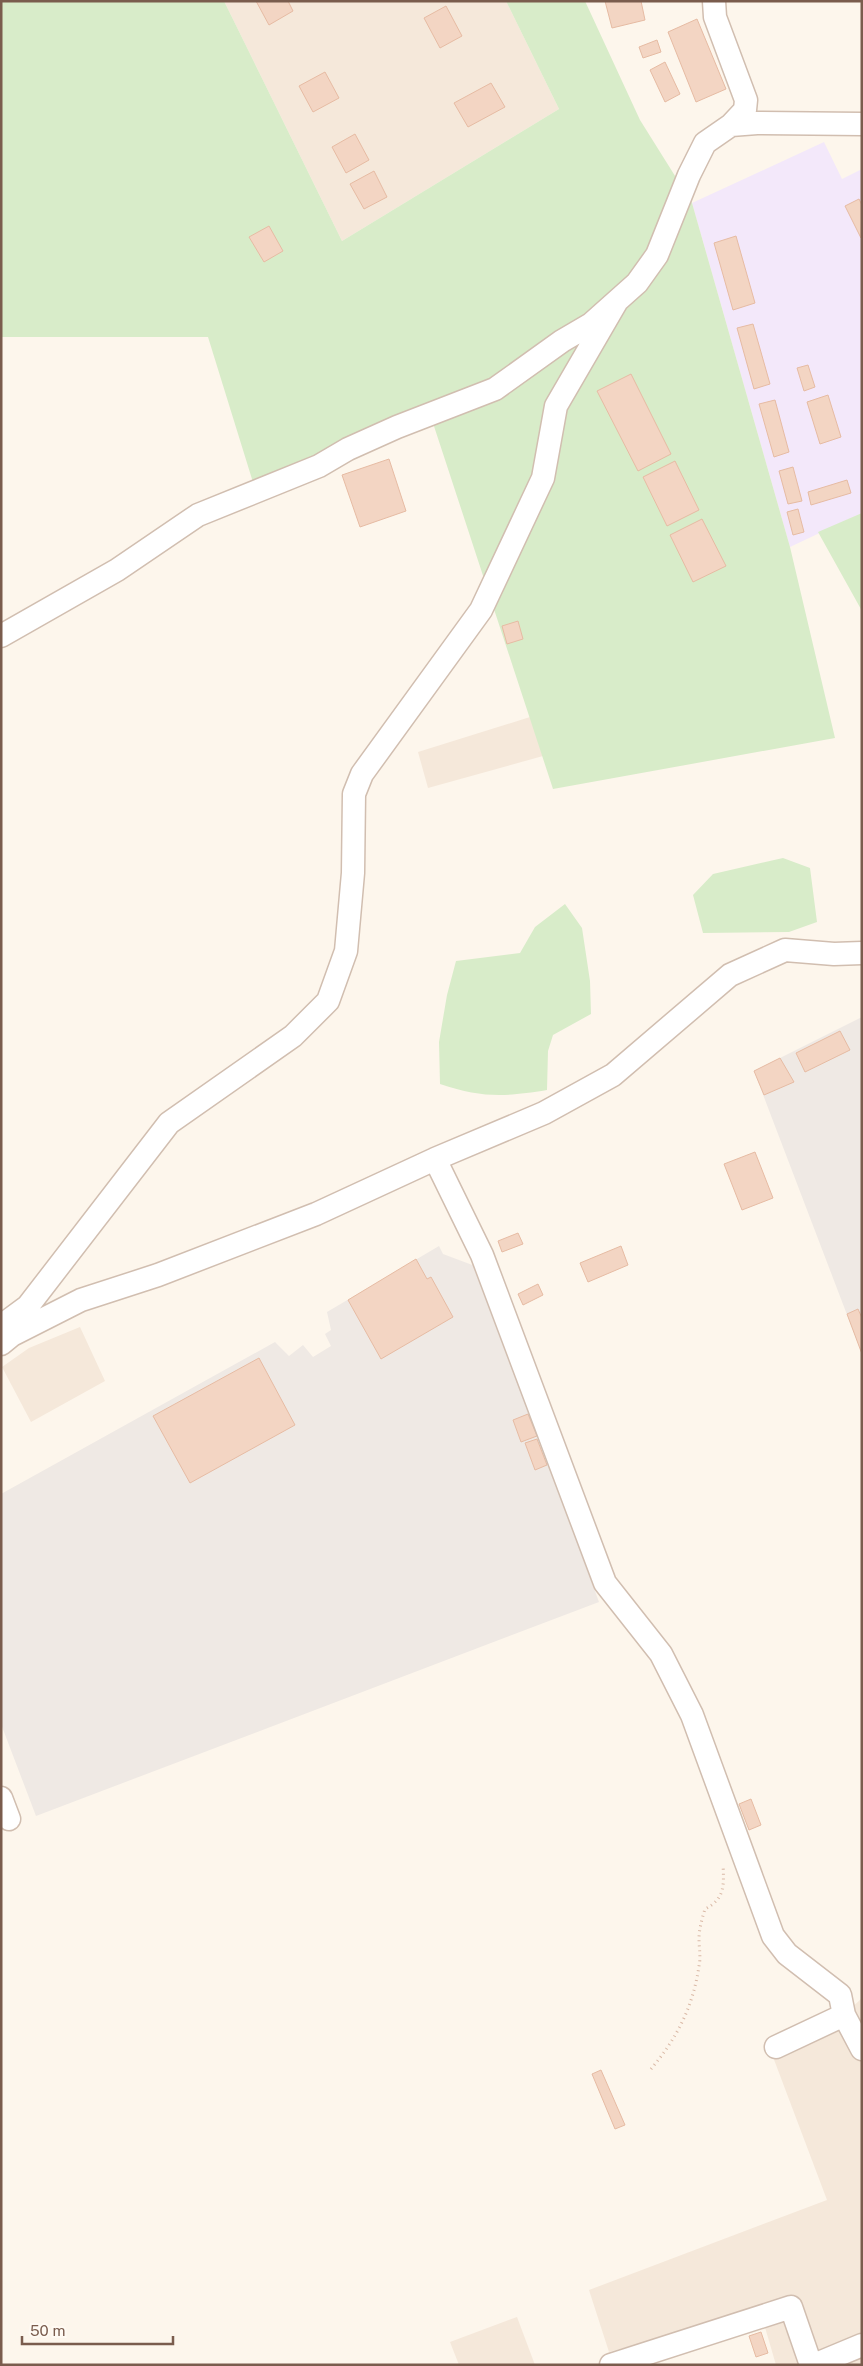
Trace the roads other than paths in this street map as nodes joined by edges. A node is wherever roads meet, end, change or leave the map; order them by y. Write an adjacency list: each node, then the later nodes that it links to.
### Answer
1 (714, 1): 3 (street)
2 (862, 124): 3 (street)
3 (732, 125): 4 (street)
4 (616, 301): 5 (street); 8 (street)
5 (1, 636)
6 (862, 953): 7 (street)
7 (435, 1159): 9 (street); 12 (street)
8 (1, 1326)
9 (1, 1344)
10 (1, 1798): 11 (street)
11 (9, 1819)
12 (844, 2015): 13 (street); 14 (street)
13 (776, 2047)
14 (862, 2048)
15 (862, 2345): 17 (street)
16 (612, 2365): 17 (street)
17 (813, 2365)

